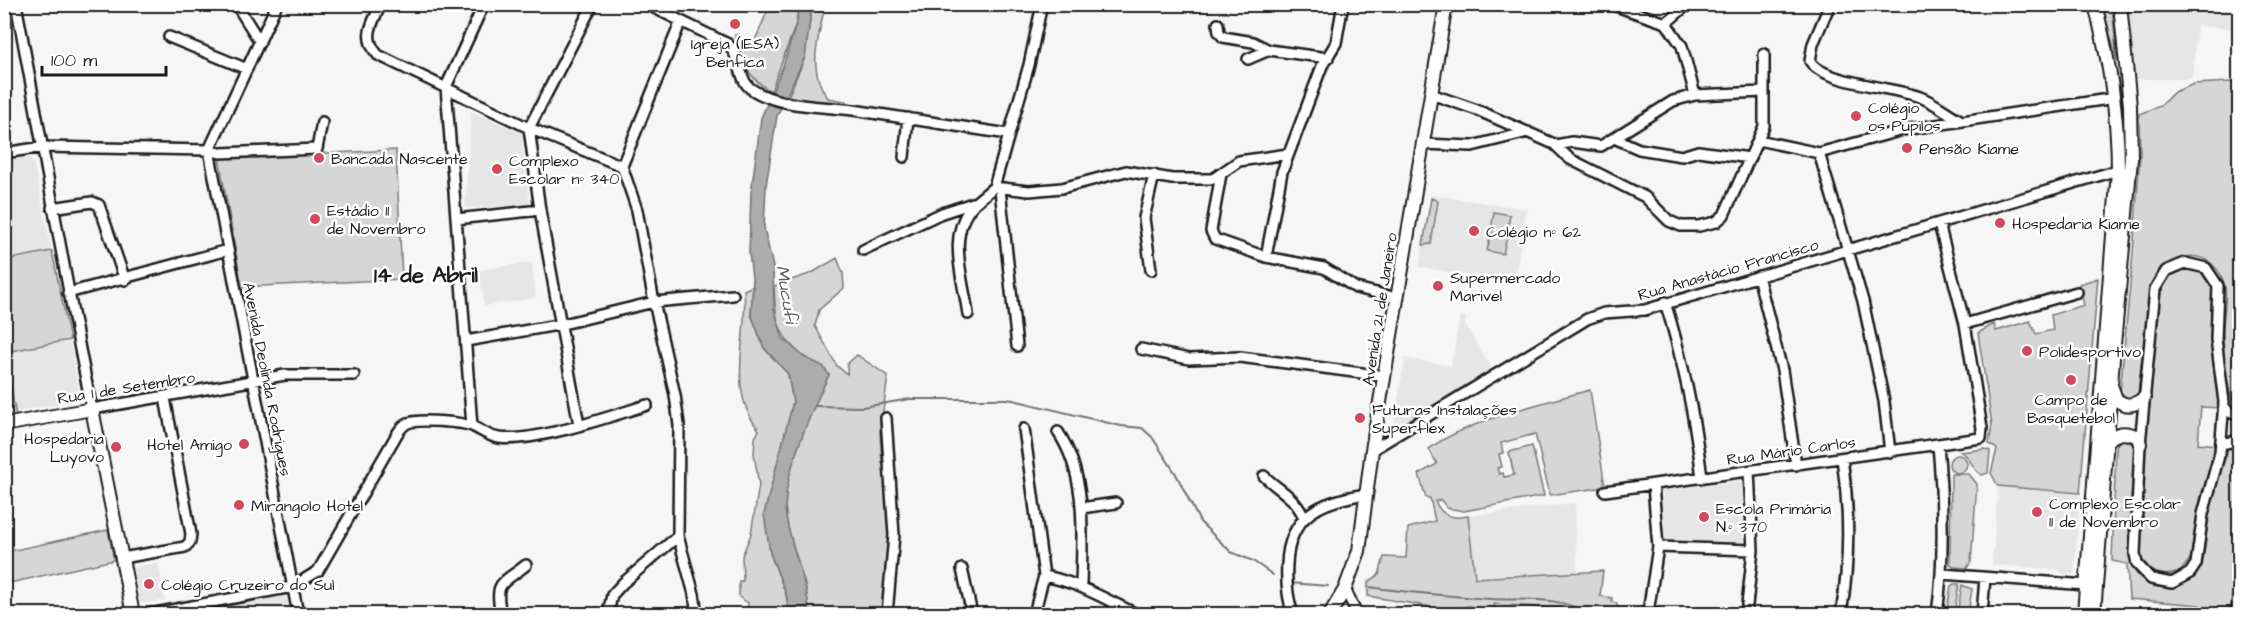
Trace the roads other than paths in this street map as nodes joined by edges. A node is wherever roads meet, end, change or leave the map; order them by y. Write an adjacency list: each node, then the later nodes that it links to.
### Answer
1 (16, 4): 41 (street)
2 (236, 4): 20 (street)
3 (276, 4): 20 (street)
4 (381, 4): 26 (street)
5 (484, 4): 26 (street)
6 (593, 4): 34 (street)
7 (646, 4): 16 (street)
8 (1042, 4): 36 (street)
9 (1343, 4): 23 (street)
10 (1446, 4): 28 (main road, Avenida 21 de Janeiro)
11 (1610, 4): 17 (street)
12 (1688, 4): 17 (street)
13 (1830, 4): 32 (street)
14 (2094, 4): 30 (main road)
15 (2120, 4): 80 (main road)
16 (681, 21): 31 (street); 48 (street)
17 (1666, 23): 29 (street)
18 (1218, 24): 21 (street)
19 (169, 37): 25 (street)
20 (260, 42): 25 (street)
21 (1269, 50): 23 (street); 24 (street)
22 (1764, 54): 27 (street)
23 (1328, 58): 45 (street)
24 (1248, 59)
25 (247, 69): 42 (street)
26 (446, 87): 34 (street); 56 (street)
27 (1763, 92): 29 (street); 38 (street)
28 (1431, 94): 35 (street); 39 (main road, Avenida 21 de Janeiro)
29 (1695, 95): 37 (street)
30 (2115, 98): 32 (street); 49 (main road)
31 (908, 118): 36 (street); 46 (street)
32 (1960, 120): 44 (street)
33 (322, 122): 42 (street)
34 (529, 128): 48 (street); 55 (street)
35 (1528, 132): 39 (street); 40 (street)
36 (1008, 134): 52 (street)
37 (1614, 138): 40 (street); 47 (street)
38 (1758, 140): 44 (street); 47 (street)
39 (1423, 144): 68 (main road, Avenida 21 de Janeiro)
40 (1556, 145): 47 (street)
41 (43, 147): 42 (street); 43 (street); 54 (street)
42 (209, 150): 58 (street, Avenida Deolinda Rodrigues)
43 (4, 153)
44 (1819, 153): 60 (street)
45 (1288, 154): 50 (street); 61 (street)
46 (904, 157)
47 (1750, 158)
48 (622, 166): 69 (street)
49 (2118, 170): 57 (street, Rua Anastácio Francisco); 120 (main road)
50 (1222, 172): 51 (street); 61 (street)
51 (1154, 175): 52 (street); 62 (street)
52 (997, 188): 53 (street); 75 (street)
53 (976, 202): 59 (street); 71 (street)
54 (52, 208): 64 (street); 66 (street)
55 (540, 210): 56 (street); 72 (street)
56 (456, 219): 74 (street)
57 (1939, 224): 60 (street, Rua Anastácio Francisco); 73 (street)
58 (228, 250): 64 (street); 79 (street, Avenida Deolinda Rodrigues)
59 (863, 250)
60 (1849, 250): 63 (street, Rua Anastácio Francisco); 99 (street)
61 (1266, 257): 68 (street)
62 (1151, 270)
63 (1758, 276): 70 (street, Rua Anastácio Francisco); 101 (street)
64 (125, 280): 66 (street)
65 (2077, 292): 73 (street)
66 (68, 293): 85 (street)
67 (733, 295): 69 (street)
68 (1397, 298): 78 (main road, Avenida 21 de Janeiro)
69 (654, 302): 72 (street); 111 (street)
70 (1665, 302): 98 (street, Rua Anastácio Francisco); 104 (street)
71 (968, 314)
72 (563, 324): 74 (street); 89 (street)
73 (1965, 324): 97 (street, Rua Mário Carlos)
74 (466, 341): 90 (street)
75 (1017, 346)
76 (1141, 349): 78 (street)
77 (354, 375): 79 (street, Rua 1 de Setembro)
78 (1384, 376): 98 (main road, Avenida 21 de Janeiro)
79 (253, 383): 81 (street, Rua 1 de Setembro); 122 (street, Avenida Deolinda Rodrigues)
80 (2111, 384): 82 (main road); 94 (main road)
81 (165, 398): 85 (street, Rua 1 de Setembro); 114 (street)
82 (2144, 398): 84 (street); 95 (street)
83 (647, 405): 89 (street)
84 (2224, 407): 86 (street); 96 (street)
85 (92, 409): 88 (main road, Rua 1 de Setembro); 114 (main road)
86 (2240, 416)
87 (886, 418): 131 (street)
88 (4, 425)
89 (579, 425): 90 (street)
90 (472, 426): 122 (street)
91 (1024, 429): 118 (street)
92 (1058, 432): 109 (street)
93 (2240, 440): 96 (street)
94 (2107, 441): 95 (main road); 144 (main road)
95 (2140, 444): 96 (street)
96 (2221, 444)
97 (1938, 445): 99 (street, Rua Mário Carlos); 117 (street)
98 (1372, 450): 107 (main road, Avenida 21 de Janeiro)
99 (1890, 452): 100 (street, Rua Mário Carlos)
100 (1842, 458): 101 (street, Rua Mário Carlos); 140 (street)
101 (1796, 465): 102 (street, Rua Mário Carlos)
102 (1749, 471): 104 (street, Rua Mário Carlos); 113 (street)
103 (1264, 476): 110 (street)
104 (1702, 478): 105 (street, Rua Mário Carlos)
105 (1653, 484): 106 (street, Rua Mário Carlos); 112 (street)
106 (1605, 491)
107 (1366, 494): 110 (street); 124 (main road, Avenida 21 de Janeiro)
108 (1116, 503): 109 (street)
109 (1081, 508): 121 (street)
110 (1305, 517): 135 (street)
111 (678, 536): 129 (street); 130 (street)
112 (1658, 547): 113 (street); 138 (street)
113 (1753, 550): 139 (street)
114 (122, 558): 125 (main road)
115 (526, 565): 128 (street)
116 (962, 568): 132 (street)
117 (1942, 574): 119 (street); 141 (street)
118 (1044, 576): 121 (street); 133 (street)
119 (1985, 578): 120 (street); 142 (street)
120 (2086, 585): 143 (main road)
121 (1081, 586): 134 (street)
122 (292, 587): 126 (street); 127 (street, Avenida Deolinda Rodrigues)
123 (2240, 588): 145 (street)
124 (1345, 589): 136 (main road, Avenida 21 de Janeiro); 137 (street)
125 (133, 615)
126 (150, 615)
127 (298, 615)
128 (501, 615)
129 (608, 615)
130 (697, 615)
131 (887, 615)
132 (972, 615)
133 (1034, 615)
134 (1137, 615)
135 (1293, 615)
136 (1330, 615)
137 (1357, 615)
138 (1656, 615)
139 (1746, 615)
140 (1841, 615)
141 (1937, 615)
142 (1982, 615)
143 (2084, 615)
144 (2094, 615)
145 (2237, 615)

